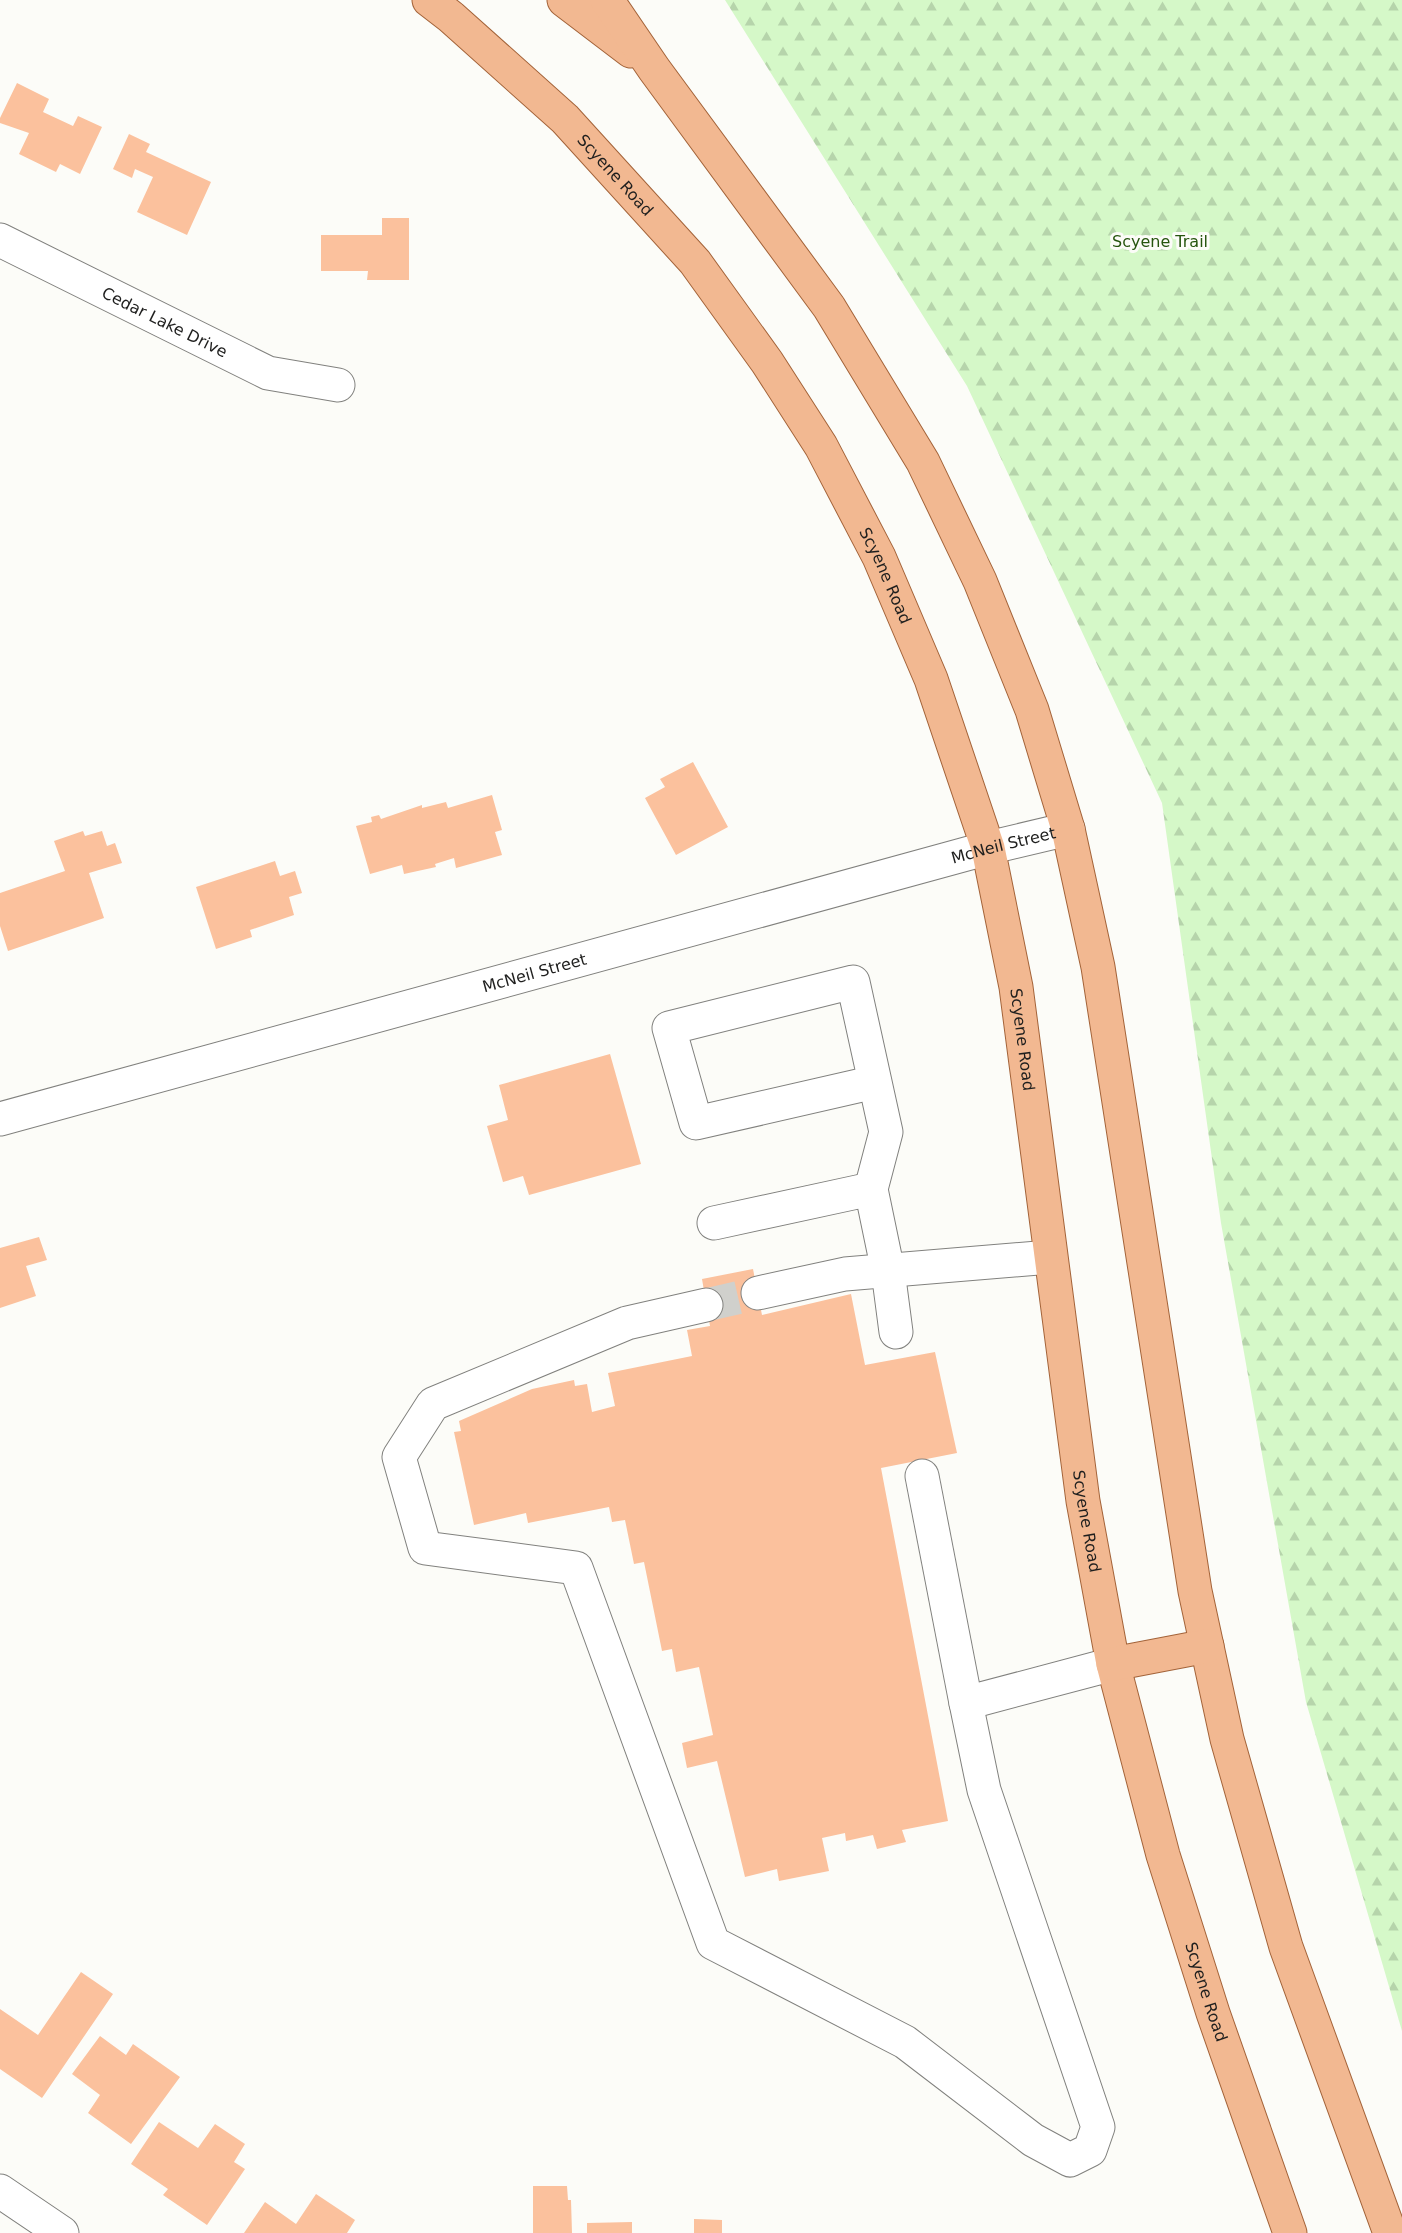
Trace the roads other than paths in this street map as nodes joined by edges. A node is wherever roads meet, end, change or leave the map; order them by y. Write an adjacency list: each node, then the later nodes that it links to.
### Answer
1 (429, 0): 8 (main road, Scyene Road)
2 (564, 0): 4 (main road)
3 (607, 0): 4 (main road)
4 (654, 69): 7 (main road)
5 (0, 240): 6 (street, Cedar Lake Drive)
6 (338, 386)
7 (1068, 829): 8 (street, McNeil Street); 19 (main road)
8 (988, 848): 10 (street, McNeil Street); 13 (main road, Scyene Road)
9 (875, 1082): 9 (street); 11 (street)
10 (0, 1119)
11 (871, 1189): 12 (street); 14 (street)
12 (714, 1223)
13 (1050, 1257): 14 (street); 20 (main road, Scyene Road)
14 (888, 1270): 15 (street); 17 (street)
15 (758, 1293)
16 (706, 1305): 21 (street)
17 (896, 1332)
18 (922, 1476): 21 (street)
19 (1207, 1646): 20 (main road); 25 (main road)
20 (1113, 1664): 21 (street); 24 (main road, Scyene Road)
21 (966, 1703)
22 (0, 2191): 23 (street)
23 (62, 2233)
24 (1290, 2233)
25 (1390, 2233)

